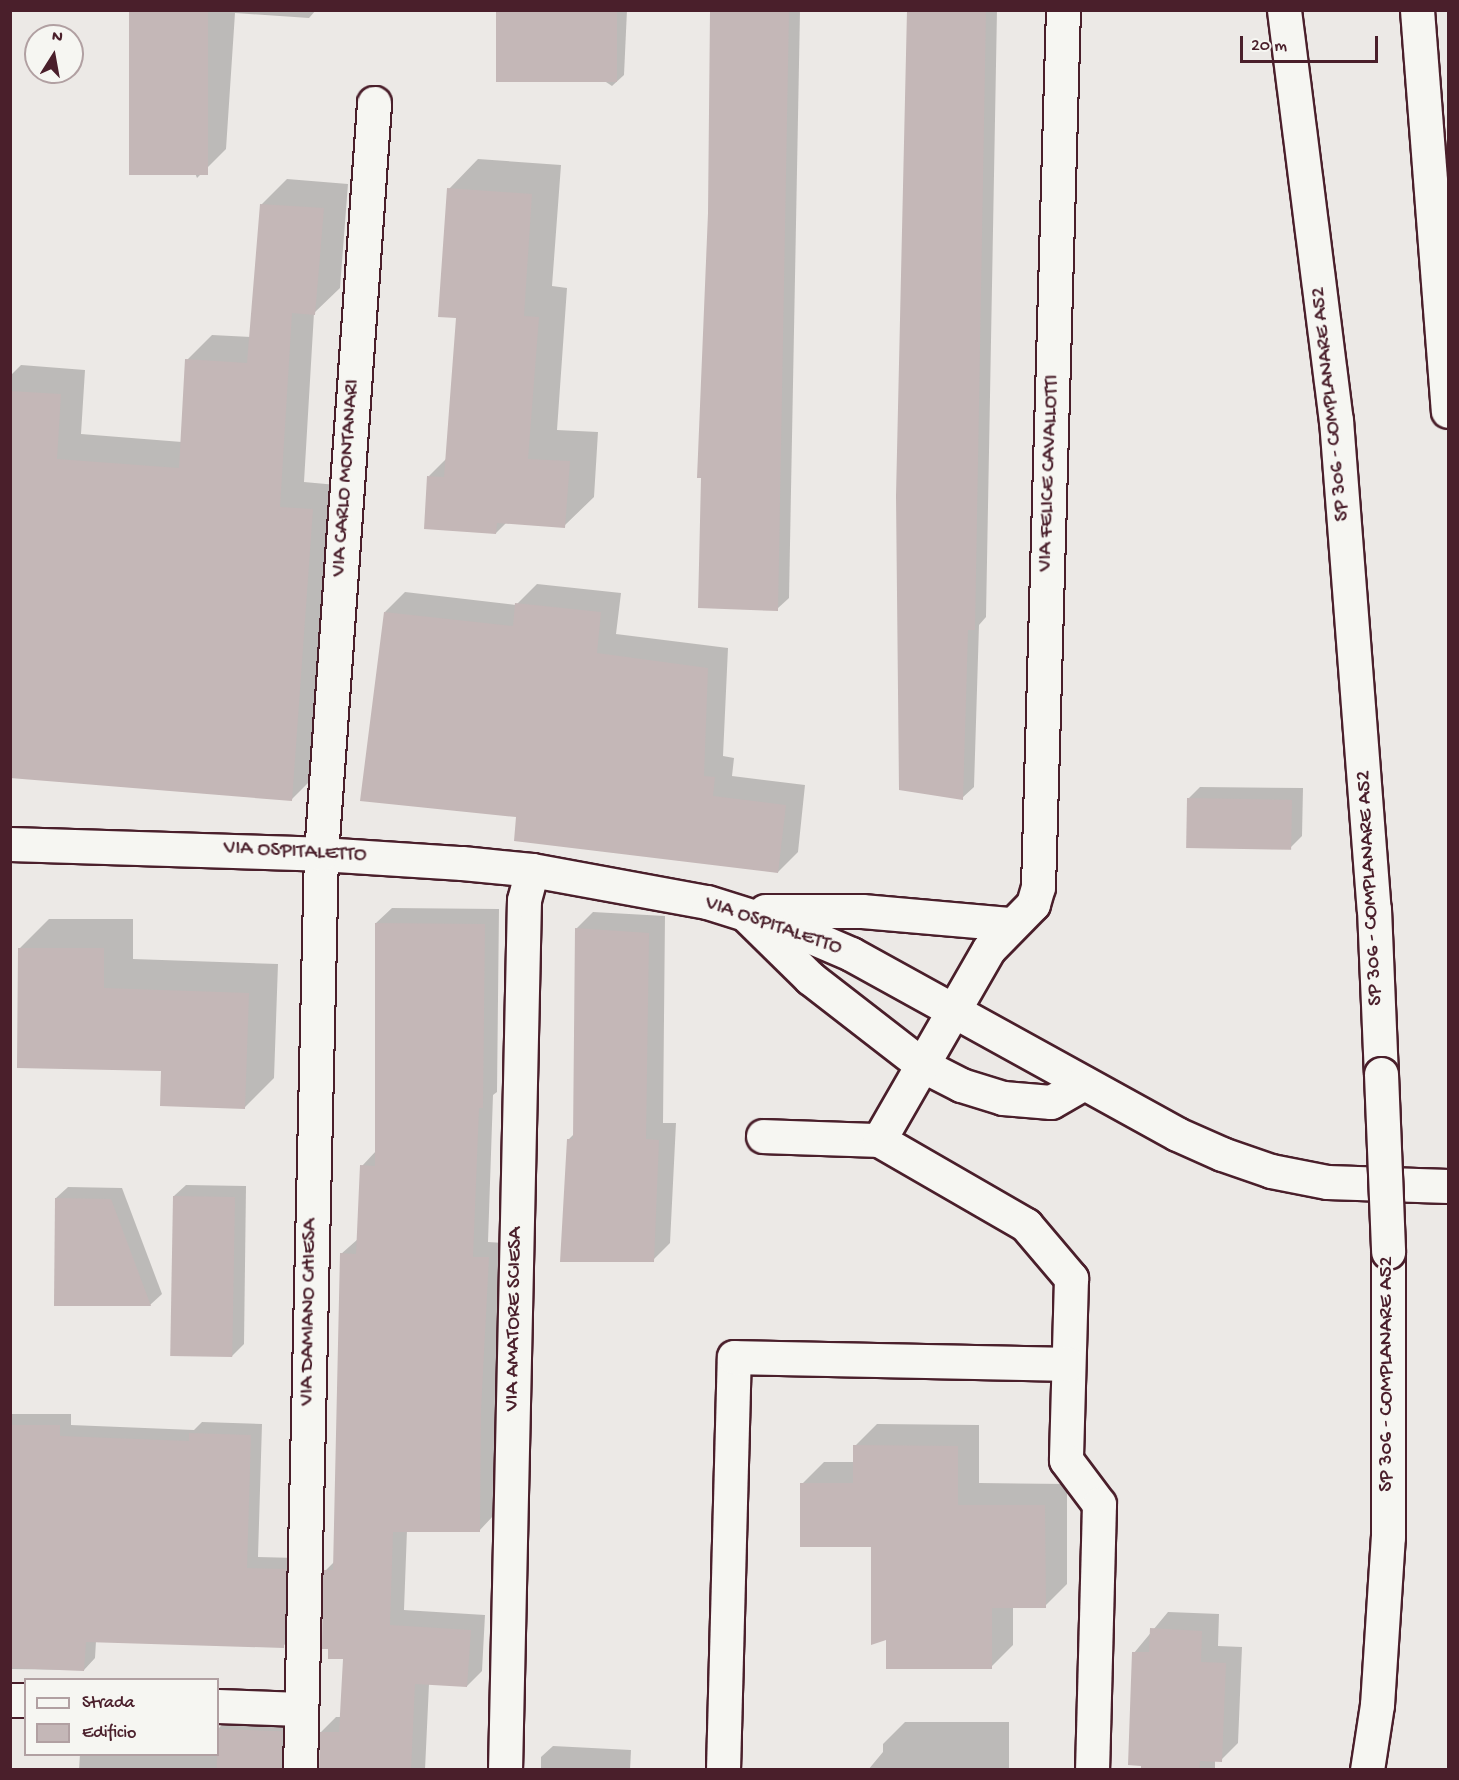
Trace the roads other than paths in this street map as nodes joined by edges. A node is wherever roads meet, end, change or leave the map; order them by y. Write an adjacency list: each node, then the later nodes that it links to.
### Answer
1 (1063, 10): 10 (main road, VIA FELICE CAVALLOTTI)
2 (1284, 10): 24 (main road, SP 306 - COMPLANARE A52, bridge)
3 (1415, 10): 5 (main road)
4 (374, 103): 7 (main road, VIA CARLO MONTANARI)
5 (1449, 411)
6 (10, 843): 7 (main road, VIA OSPITALETTO)
7 (321, 854): 8 (main road, VIA OSPITALETTO); 19 (main road, VIA DAMIANO CHIESA)
8 (532, 870): 9 (main road, VIA OSPITALETTO); 21 (main road, VIA AMATORE SCIESA)
9 (742, 912): 10 (main road); 11 (main road, VIA OSPITALETTO); 12 (main road)
10 (1011, 924): 11 (main road, VIA FELICE CAVALLOTTI)
11 (955, 1008): 12 (main road, VIA FELICE CAVALLOTTI); 13 (main road, VIA OSPITALETTO)
12 (922, 1065): 13 (main road); 15 (main road, VIA FELICE CAVALLOTTI)
13 (1084, 1083): 16 (main road, VIA OSPITALETTO)
14 (763, 1136): 15 (main road)
15 (879, 1140): 17 (main road)
16 (1449, 1186)
17 (1068, 1364): 22 (main road); 23 (main road)
18 (219, 1706): 19 (main road)
19 (301, 1709): 20 (main road, VIA DAMIANO CHIESA)
20 (300, 1770)
21 (505, 1770)
22 (723, 1770)
23 (1092, 1770)
24 (1367, 1770)

